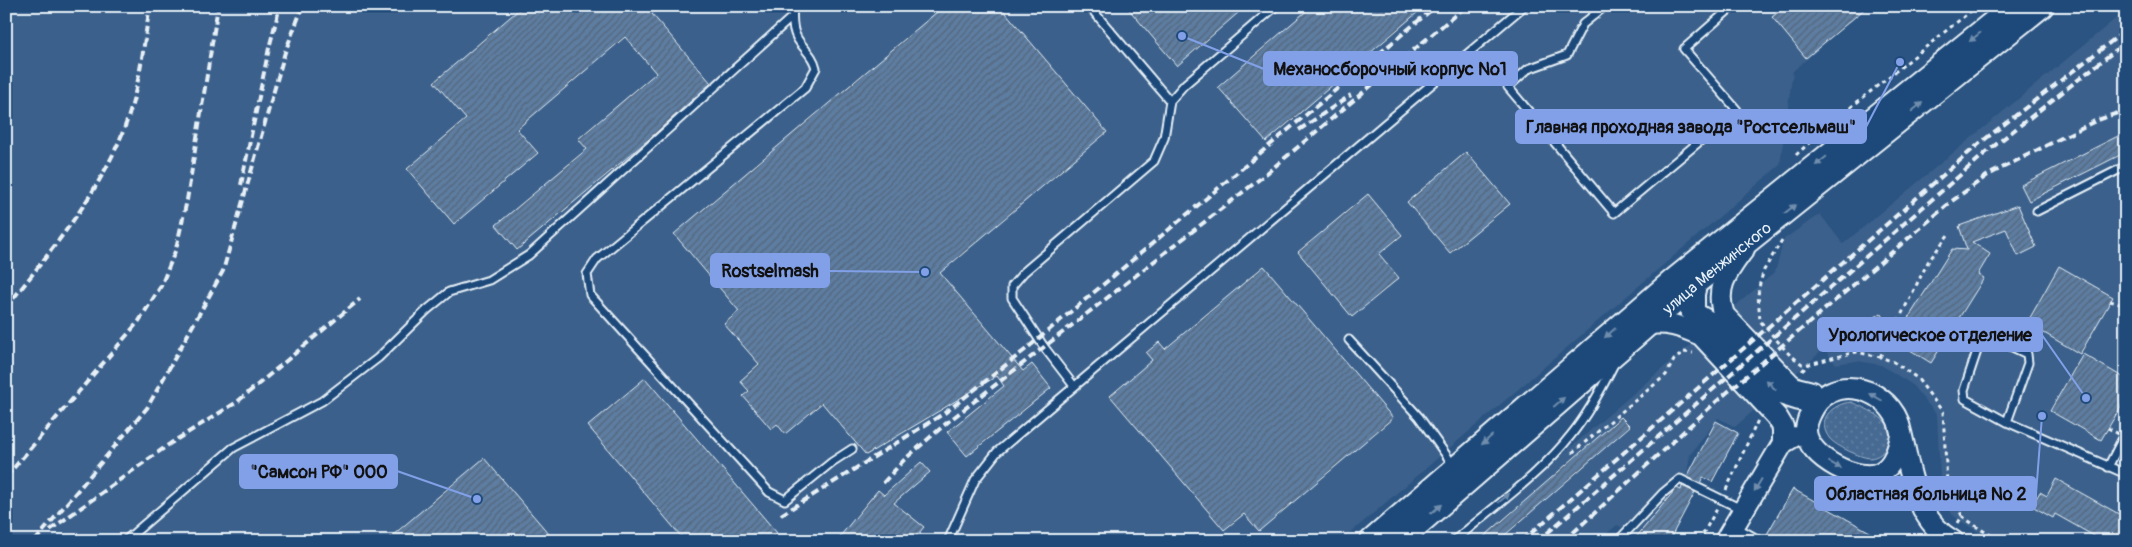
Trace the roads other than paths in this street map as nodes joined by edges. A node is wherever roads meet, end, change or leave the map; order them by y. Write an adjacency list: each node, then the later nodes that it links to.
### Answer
1 (793, 6): 9 (lane)
2 (1089, 6): 10 (lane)
3 (1276, 6): 10 (lane)
4 (1524, 6): 22 (lane)
5 (1605, 6): 6 (lane)
6 (1733, 6)
7 (2013, 6): 14 (main road, улица Менжинского, one-way to 14)
8 (2042, 6): 13 (main road, улица Менжинского, one-way to 8)
9 (792, 17): 30 (lane); 35 (lane)
10 (1170, 101): 22 (lane)
11 (2126, 166): 12 (lane)
12 (2037, 211)
13 (1752, 239): 14 (main road, улица Менжинского); 23 (main road)
14 (1722, 253): 15 (main road, улица Менжинского); 18 (main road, улица Менжинского); 19 (main road)
15 (1695, 284): 16 (main road, улица Менжинского); 17 (main road)
16 (1672, 304): 17 (main road); 18 (main road, улица Менжинского)
17 (1694, 311): 19 (main road)
18 (1641, 318): 19 (main road); 21 (main road, улица Менжинского); 32 (main road, улица Менжинского, one-way to 32)
19 (1705, 337): 23 (main road, one-way to 19); 24 (main road)
20 (1349, 340): 32 (lane)
21 (1623, 346): 38 (main road, улица Менжинского, one-way to 21); 39 (lane, one-way to 21)
22 (1074, 386): 36 (lane)
23 (1819, 400): 26 (main road); 28 (main road, one-way to 23)
24 (1777, 417): 26 (main road); 29 (main road)
25 (2007, 422): 25 (lane); 31 (lane)
26 (1806, 429): 28 (main road, one-way to 28); 29 (main road)
27 (2126, 432): 31 (lane)
28 (1901, 436): 42 (main road)
29 (1783, 443): 34 (main road, one-way to 34)
30 (852, 449)
31 (2108, 467): 33 (lane)
32 (1455, 468): 37 (main road, улица Менжинского)
33 (2126, 474)
34 (1734, 525): 40 (lane); 41 (lane)
35 (125, 541)
36 (948, 541)
37 (1371, 541)
38 (1399, 541)
39 (1454, 541)
40 (1618, 541)
41 (1761, 541)
42 (1953, 541)

